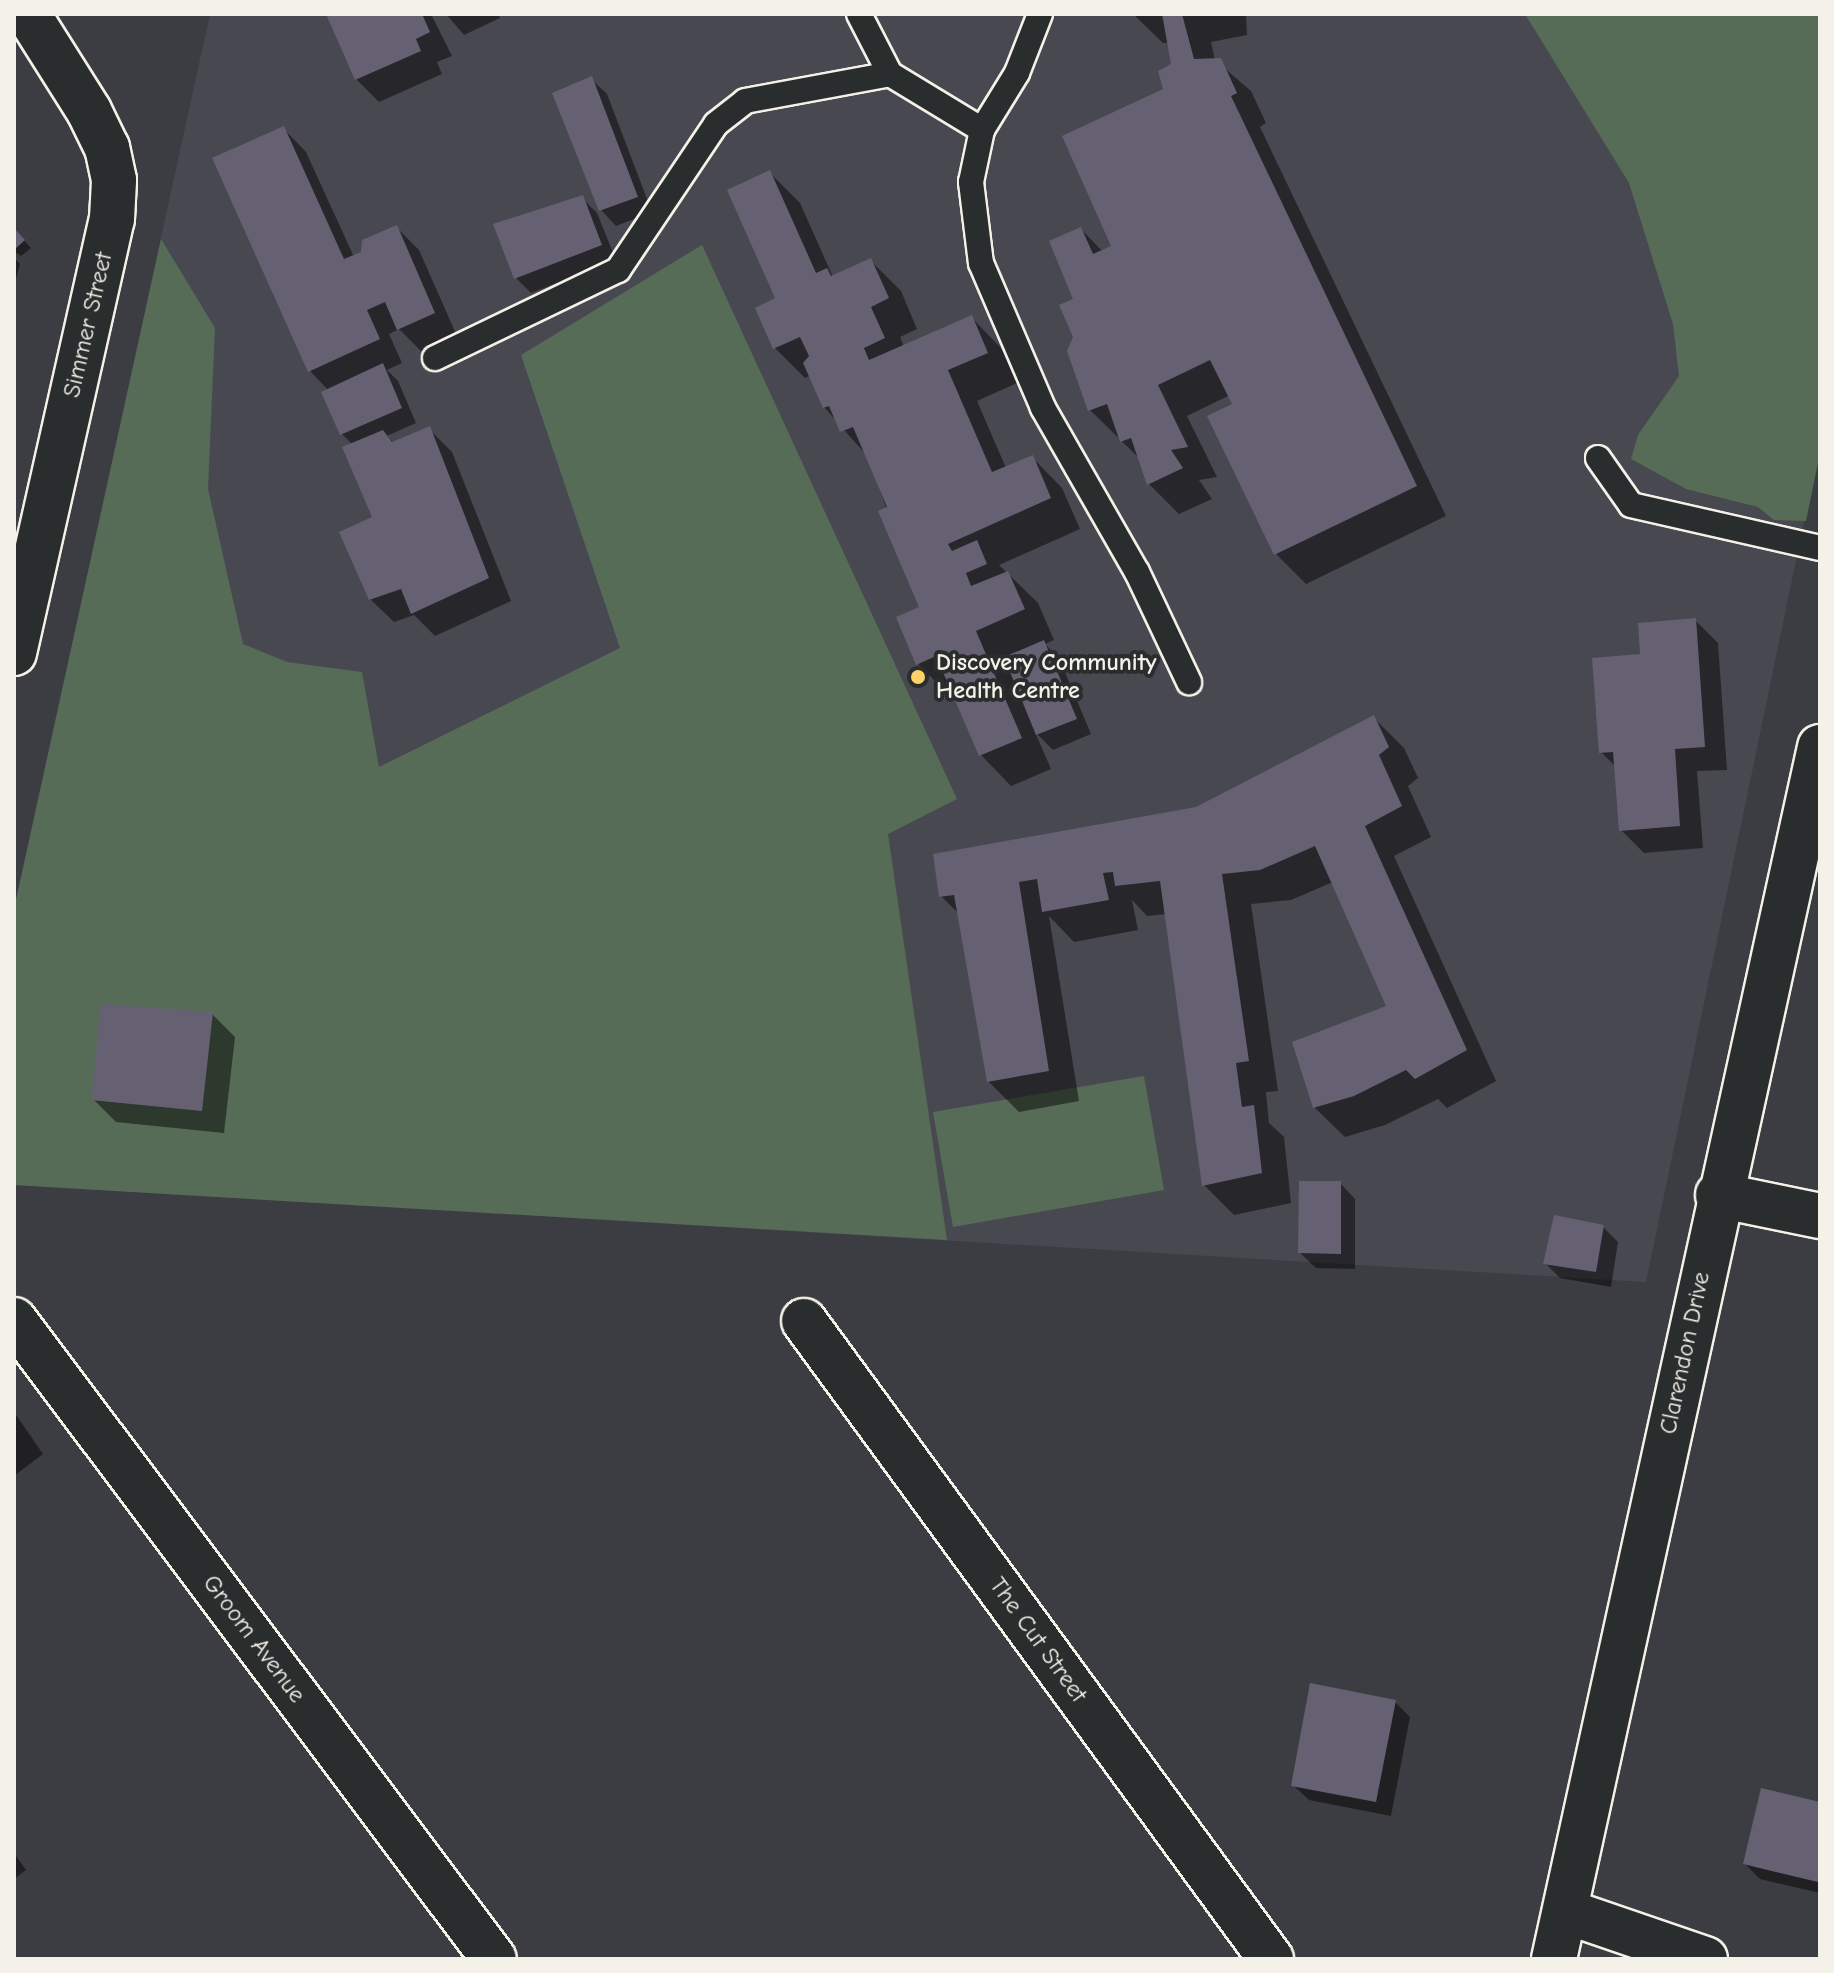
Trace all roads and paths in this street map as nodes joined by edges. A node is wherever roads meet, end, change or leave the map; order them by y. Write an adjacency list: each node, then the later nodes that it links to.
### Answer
1 (28, 14): 9 (street, Simmer Street)
2 (859, 14): 4 (lane)
3 (1040, 14): 5 (lane)
4 (890, 74): 5 (lane); 6 (lane)
5 (982, 130): 10 (lane)
6 (435, 358)
7 (1598, 458): 8 (lane)
8 (1820, 548)
9 (14, 653)
10 (1189, 682)
11 (1820, 747): 12 (street, Clarendon Drive)
12 (1718, 1195): 13 (street); 16 (street, Clarendon Drive)
13 (1820, 1216)
14 (14, 1320): 17 (street, Groom Avenue)
15 (804, 1321): 18 (street, The Cut Street)
16 (1565, 1911): 19 (street, Clarendon Drive); 20 (street)
17 (494, 1959)
18 (1271, 1959)
19 (1554, 1959)
20 (1705, 1959)

